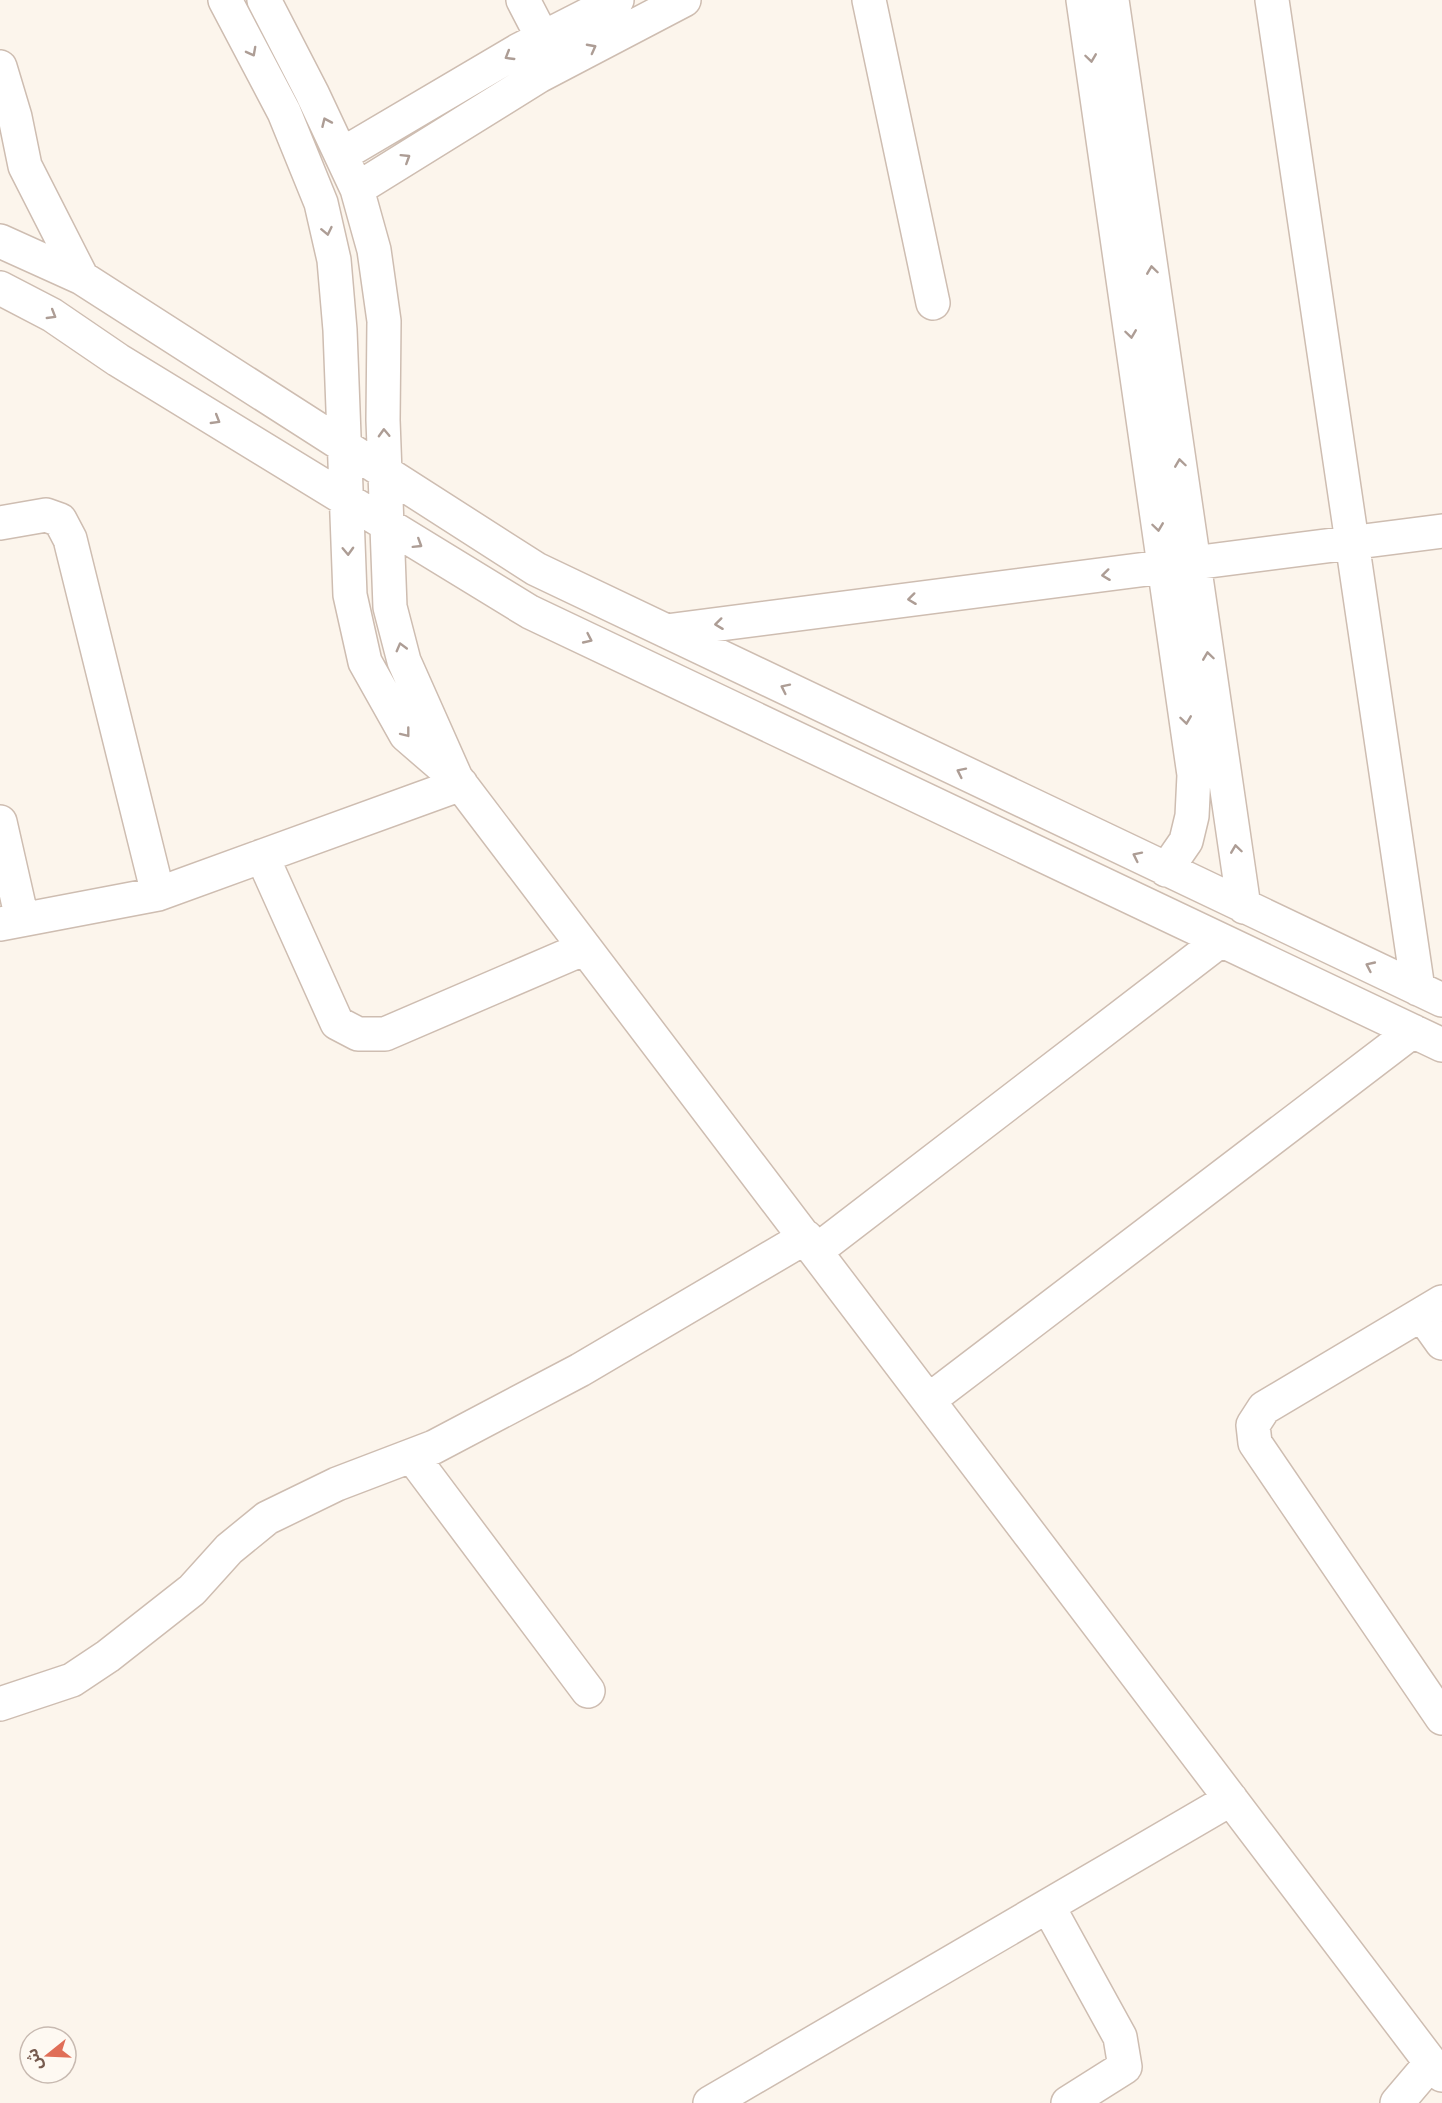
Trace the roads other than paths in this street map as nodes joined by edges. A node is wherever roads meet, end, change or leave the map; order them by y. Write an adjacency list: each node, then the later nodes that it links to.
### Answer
1 (225, 0): 19 (street, one-way to 19)
2 (264, 0): 12 (street, one-way to 2)
3 (523, 0): 10 (street)
4 (617, 0): 10 (street)
5 (684, 0): 10 (street, one-way to 5)
6 (869, 0): 18 (street)
7 (1083, 0): 26 (street, one-way to 26)
8 (1112, 0): 26 (street, one-way to 8)
9 (1272, 0): 25 (street)
10 (550, 52): 12 (street, one-way to 12); 14 (street, one-way to 10)
11 (0, 67): 13 (street)
12 (341, 155): 14 (street)
13 (12, 169): 16 (street)
14 (357, 189): 20 (street, one-way to 14)
15 (0, 241): 16 (street)
16 (82, 278): 19 (street)
17 (0, 288): 21 (street, one-way to 21)
18 (933, 303)
19 (344, 446): 20 (street); 21 (street)
20 (385, 472): 23 (street); 27 (street)
21 (346, 500): 23 (street); 28 (street, one-way to 28)
22 (0, 523): 32 (street)
23 (387, 524): 28 (street, one-way to 23); 35 (street, one-way to 35)
24 (1442, 531): 25 (street)
25 (1352, 543): 26 (street); 37 (street)
26 (1179, 565): 27 (street, one-way to 27); 31 (street, one-way to 31); 33 (street, one-way to 26)
27 (666, 631): 31 (street, one-way to 27)
28 (459, 781): 30 (street); 36 (street)
29 (0, 822): 34 (street)
30 (262, 856): 32 (street); 36 (street)
31 (1166, 870): 33 (street)
32 (158, 894): 34 (street)
33 (1244, 907): 37 (street, one-way to 33)
34 (11, 922)
35 (1221, 940): 38 (street); 40 (street)
36 (585, 948): 40 (street)
37 (1430, 995)
38 (1413, 1031): 39 (street); 43 (street)
39 (1442, 1045)
40 (811, 1244): 43 (street); 44 (street)
41 (1432, 1309): 42 (street); 47 (street)
42 (1442, 1343)
43 (929, 1400): 48 (street)
44 (412, 1456): 45 (street); 46 (street)
45 (588, 1691)
46 (0, 1704)
47 (1442, 1718)
48 (1231, 1799): 49 (street); 50 (street)
49 (1048, 1906): 51 (street); 52 (street)
50 (1436, 2069): 53 (street)
51 (710, 2103)
52 (1068, 2103)
53 (1397, 2103)

